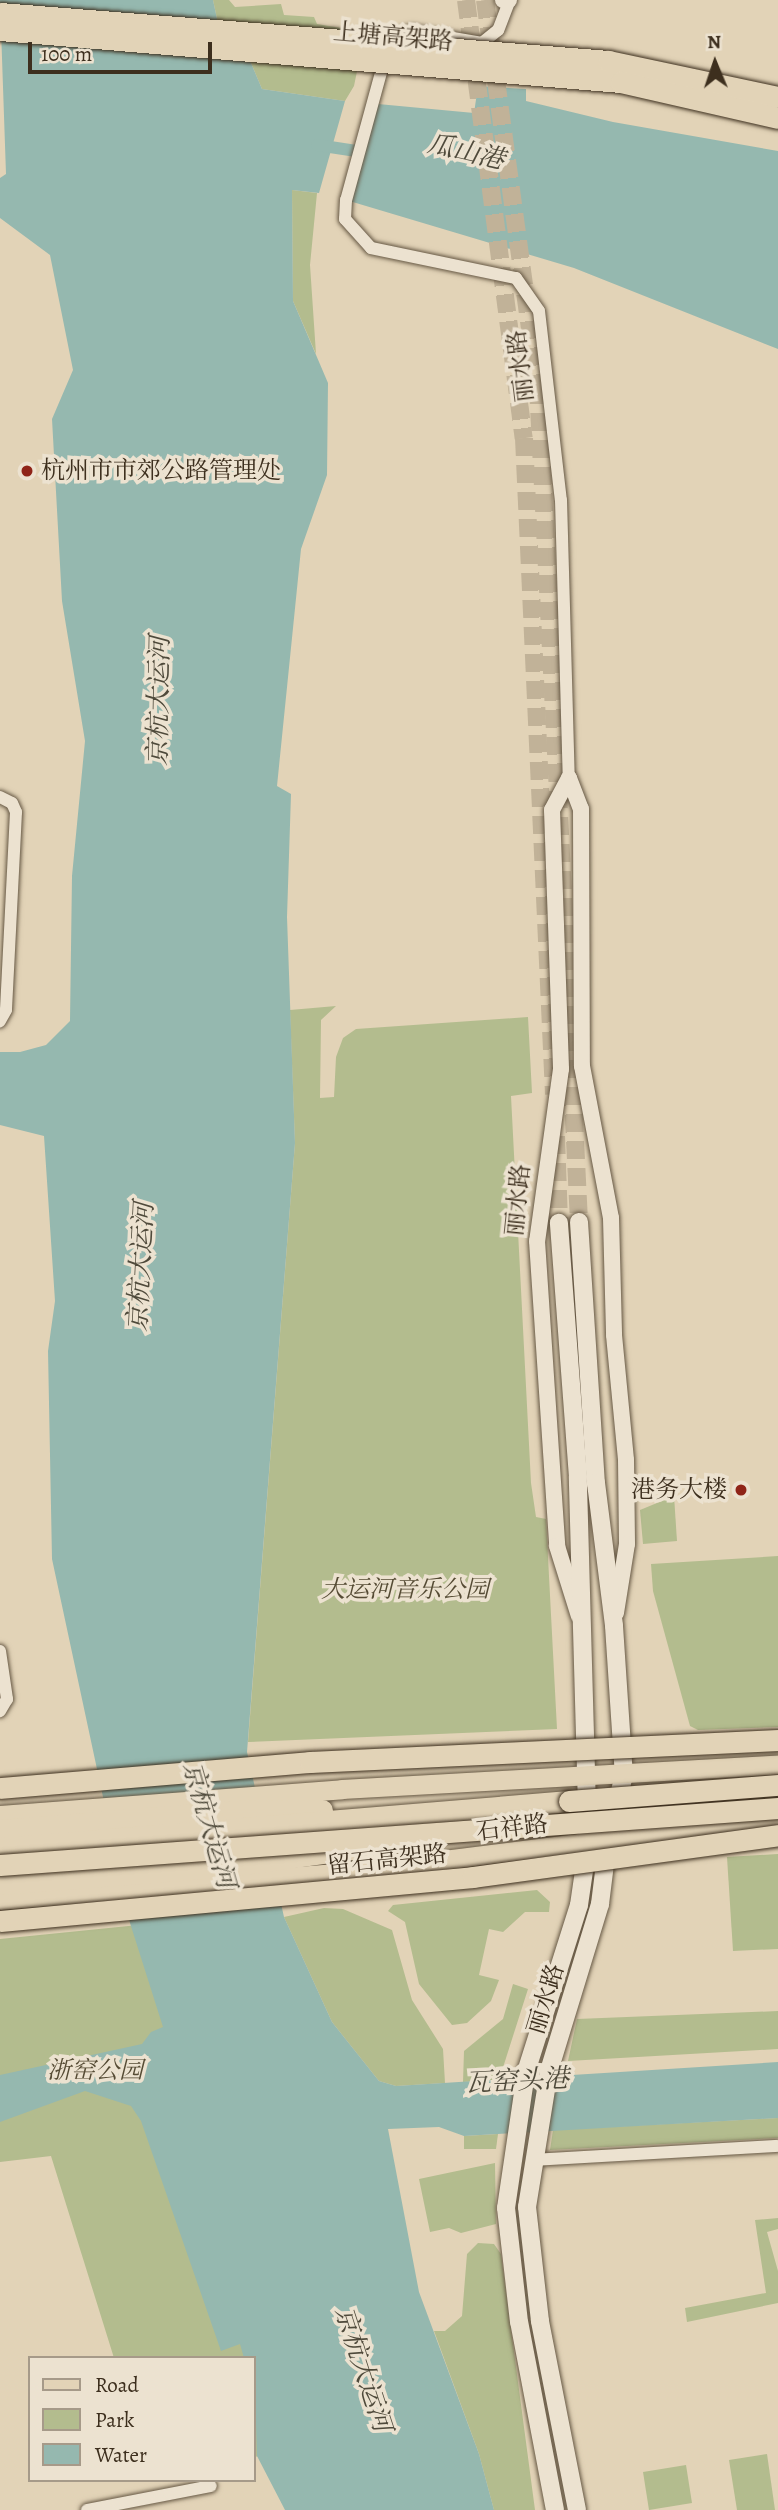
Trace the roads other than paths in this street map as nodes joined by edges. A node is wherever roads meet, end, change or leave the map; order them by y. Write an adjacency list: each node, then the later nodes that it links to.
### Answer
1 (507, 1): 6 (street, 丽水路)
2 (0, 13): 4 (highway, 上塘高架路, bridge)
3 (0, 30): 5 (highway, 上塘高架路, bridge)
4 (778, 97)
5 (778, 118)
6 (569, 778): 11 (street, 丽水路); 12 (street, 丽水路)
7 (0, 797): 8 (street)
8 (0, 1021)
9 (579, 1222): 11 (main road, 丽水路)
10 (559, 1223): 12 (main road, 丽水路)
11 (614, 1626): 17 (main road, 丽水路)
12 (582, 1627): 18 (main road, 丽水路)
13 (0, 1651): 14 (street)
14 (0, 1711)
15 (778, 1740): 20 (highway, bridge)
16 (778, 1765): 17 (main road, 石祥路)
17 (624, 1775): 18 (main road, 石祥路); 28 (main road, 丽水路)
18 (585, 1776): 23 (main road, 石祥路); 28 (main road, 丽水路)
19 (778, 1785): 22 (highway, 留石高架路, bridge)
20 (0, 1788)
21 (778, 1808): 26 (highway, 留石高架路, bridge)
22 (471, 1809): 25 (highway); 29 (highway, 留石高架路)
23 (0, 1815)
24 (778, 1818): 28 (main road, 石祥路)
25 (0, 1830)
26 (446, 1834): 30 (highway, 留石高架路, bridge); 31 (highway, bridge)
27 (778, 1835): 33 (highway, 留石高架路, bridge)
28 (598, 1842): 32 (main road, 石祥路); 35 (main road, 丽水路); 38 (main road, 丽水路)
29 (0, 1847)
30 (0, 1865)
31 (0, 1884)
32 (0, 1900)
33 (0, 1921)
34 (778, 2146): 35 (street)
35 (534, 2160): 39 (main road, 丽水路)
36 (211, 2487): 37 (street)
37 (87, 2510)
38 (555, 2510)
39 (577, 2510)

